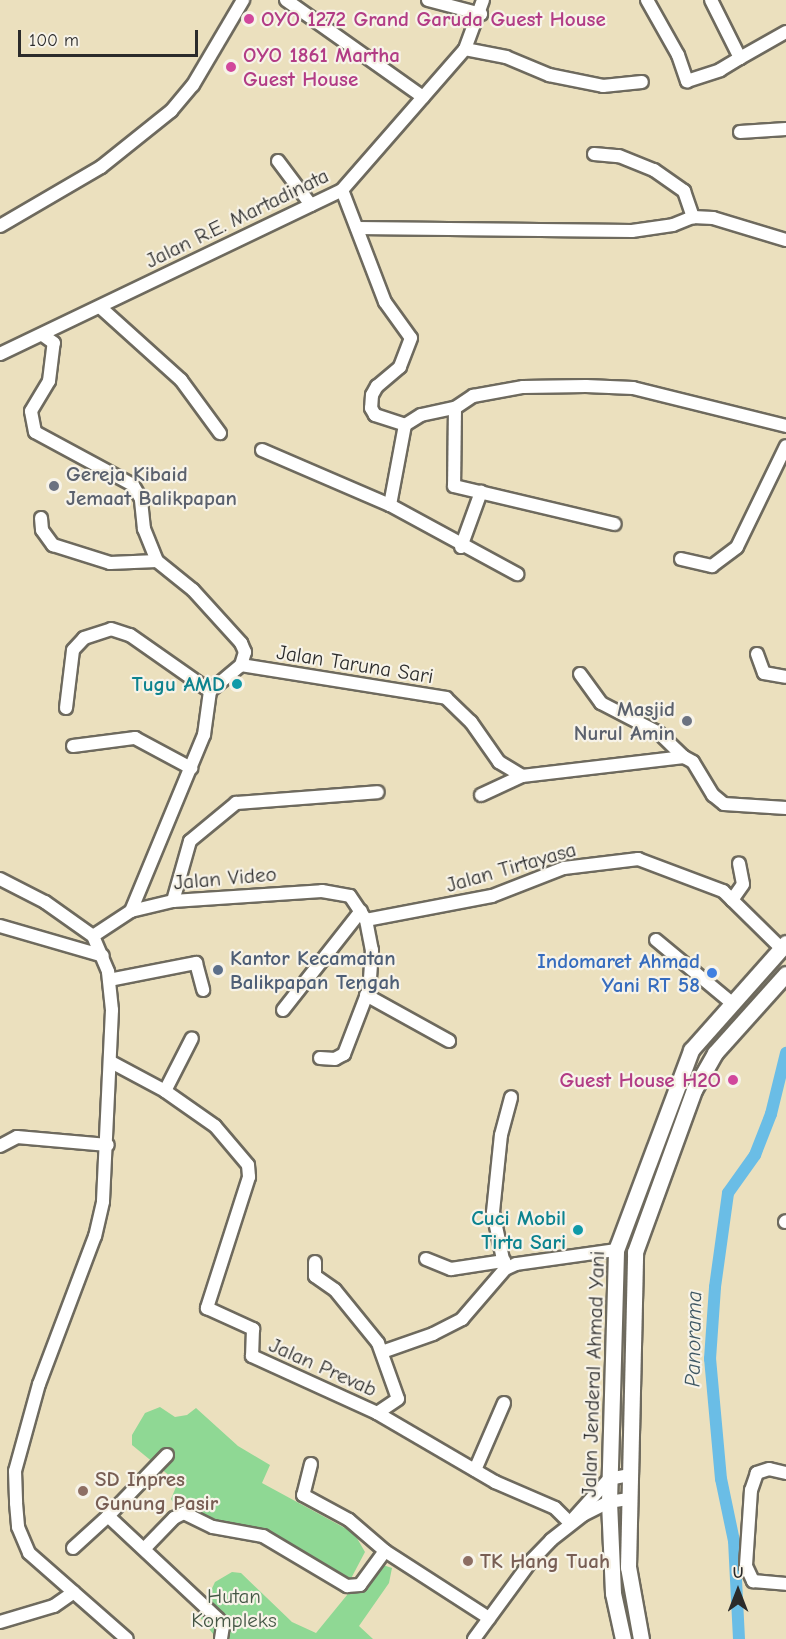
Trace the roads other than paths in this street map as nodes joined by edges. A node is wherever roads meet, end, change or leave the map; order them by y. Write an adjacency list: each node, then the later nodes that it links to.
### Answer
1 (243, 0): 20 (street)
2 (286, 0): 12 (street)
3 (428, 0): 7 (street)
4 (483, 0): 7 (street, Jalan R.E. Martadinata)
5 (647, 0): 10 (street)
6 (711, 0): 10 (street)
7 (481, 14): 9 (street, Jalan R.E. Martadinata)
8 (786, 32): 10 (street)
9 (465, 49): 11 (street); 12 (street, Jalan R.E. Martadinata)
10 (740, 58)
11 (642, 82)
12 (423, 97): 17 (street, Jalan R.E. Martadinata)
13 (786, 129): 14 (street)
14 (740, 132)
15 (594, 154): 19 (street)
16 (278, 161): 18 (street)
17 (342, 190): 18 (street, Jalan R.E. Martadinata); 21 (street)
18 (311, 205): 23 (street, Jalan R.E. Martadinata)
19 (693, 217): 21 (street); 22 (street)
20 (0, 226)
21 (357, 228): 27 (street)
22 (786, 240)
23 (100, 307): 24 (street, Jalan R.E. Martadinata); 29 (street)
24 (44, 336): 25 (street, Jalan R.E. Martadinata); 38 (street)
25 (0, 354)
26 (455, 408): 27 (street); 28 (street); 32 (street)
27 (405, 425): 33 (street)
28 (786, 426)
29 (220, 433)
30 (786, 446): 37 (street)
31 (262, 450): 33 (street)
32 (482, 492): 35 (street); 36 (street)
33 (390, 505): 36 (street)
34 (40, 518): 38 (street)
35 (615, 525)
36 (462, 547): 39 (street)
37 (681, 559)
38 (157, 561): 41 (street)
39 (517, 574)
40 (757, 654): 43 (street)
41 (241, 665): 44 (street); 49 (street, Jalan Taruna Sari)
42 (580, 674): 47 (street)
43 (786, 677)
44 (210, 691): 45 (street); 48 (street)
45 (66, 708)
46 (74, 746): 48 (street)
47 (684, 757): 49 (street); 52 (street)
48 (191, 768): 57 (street)
49 (522, 776): 51 (street)
50 (378, 792): 56 (street)
51 (481, 795)
52 (786, 808)
53 (739, 863): 55 (street)
54 (0, 879): 60 (street)
55 (732, 900): 58 (street, Jalan Tirtayasa); 62 (street, Jalan Tirtayasa)
56 (173, 901): 57 (street, Jalan Video); 58 (street, Jalan Video)
57 (131, 911): 60 (street, Jalan Video)
58 (364, 915): 67 (street); 69 (street)
59 (0, 926): 63 (street)
60 (93, 936): 63 (street)
61 (656, 940): 68 (street)
62 (784, 946): 68 (main road, Jalan Jenderal Ahmad Yani)
63 (103, 956): 65 (street)
64 (786, 974): 89 (main road, Jalan Jenderal Ahmad Yani)
65 (109, 980): 66 (street); 73 (street)
66 (203, 990)
67 (366, 995): 71 (street); 72 (street)
68 (733, 1004): 78 (main road, Jalan Jenderal Ahmad Yani)
69 (283, 1010)
70 (192, 1038): 74 (street)
71 (448, 1041)
72 (320, 1059)
73 (111, 1062): 74 (street, Jalan Prevab); 76 (street)
74 (165, 1091): 84 (street, Jalan Prevab)
75 (511, 1097): 81 (street)
76 (108, 1145): 77 (street); 99 (street)
77 (0, 1146)
78 (616, 1250): 81 (street); 90 (main road, Jalan Jenderal Ahmad Yani)
79 (426, 1260): 81 (street)
80 (315, 1262): 82 (street)
81 (505, 1265): 82 (street)
82 (382, 1352): 84 (street)
83 (504, 1403): 87 (street)
84 (377, 1413): 87 (street, Jalan Prevab)
85 (167, 1455): 93 (street)
86 (311, 1464): 97 (street)
87 (476, 1470): 94 (street, Jalan Prevab)
88 (786, 1473): 98 (street)
89 (630, 1475): 90 (street); 91 (main road, Jalan Jenderal Ahmad Yani)
90 (609, 1479): 92 (main road, Jalan Jenderal Ahmad Yani); 94 (street)
91 (629, 1498): 92 (street); 106 (main road, Jalan Jenderal Ahmad Yani)
92 (609, 1502): 94 (street); 105 (main road, Jalan Jenderal Ahmad Yani)
93 (108, 1516): 95 (street); 96 (street)
94 (570, 1523): 100 (street)
95 (74, 1548)
96 (144, 1549): 97 (street); 103 (street)
97 (385, 1551): 100 (street)
98 (786, 1584)
99 (74, 1592): 101 (street); 102 (street)
100 (489, 1618): 104 (street)
101 (0, 1622)
102 (127, 1639)
103 (221, 1639)
104 (474, 1639)
105 (623, 1639)
106 (641, 1639)

